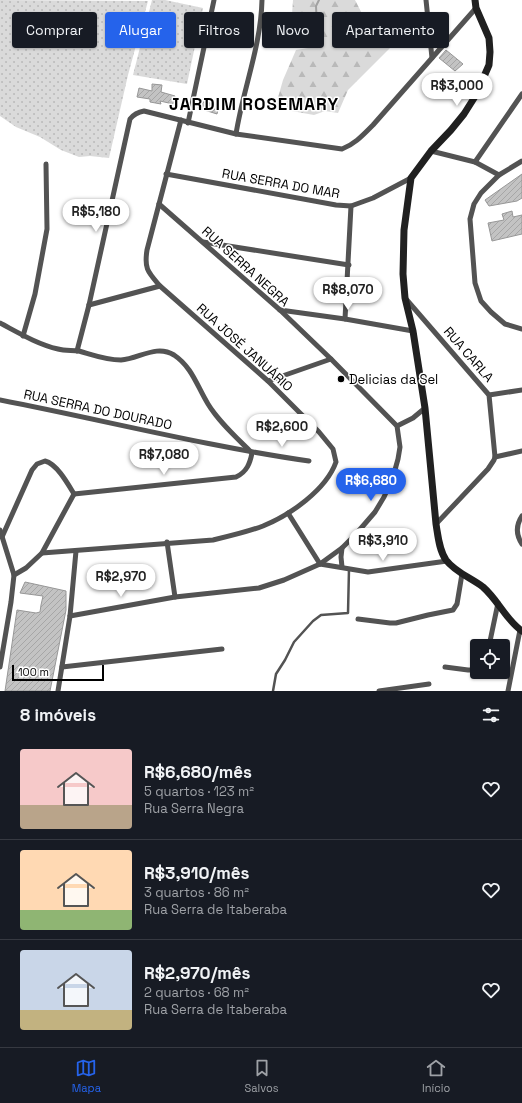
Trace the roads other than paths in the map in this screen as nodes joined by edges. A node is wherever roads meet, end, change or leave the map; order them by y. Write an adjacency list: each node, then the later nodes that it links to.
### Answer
1 (214, 0): 9 (street)
2 (262, 0): 10 (street)
3 (426, 0): 6 (street)
4 (475, 0): 5 (street)
5 (476, 8): 6 (street); 11 (street)
6 (432, 58): 10 (street)
7 (522, 94): 13 (street)
8 (181, 120): 9 (street); 15 (street, RUA JOSÉ JANUÁRIO); 24 (street)
9 (188, 123): 10 (street)
10 (236, 134)
11 (432, 151): 13 (street); 17 (street)
12 (522, 161): 16 (street)
13 (475, 162): 16 (street)
14 (46, 164): 30 (street)
15 (166, 174): 18 (street, RUA JOSÉ JANUÁRIO); 19 (street, RUA SERRA DO MAR)
16 (499, 175): 28 (street)
17 (412, 178): 19 (street, RUA SERRA DO MAR); 23 (street)
18 (159, 204): 20 (street, RUA SERRA NEGRA); 22 (street, RUA JOSÉ JANUÁRIO)
19 (351, 206): 21 (street)
20 (203, 242): 21 (street); 25 (street, RUA SERRA NEGRA)
21 (348, 265): 26 (street)
22 (160, 286): 24 (street); 33 (street, RUA JOSÉ JANUÁRIO)
23 (405, 298): 29 (street); 35 (street, RUA CARLA)
24 (89, 305): 31 (street)
25 (280, 310): 26 (street); 32 (street, RUA SERRA NEGRA)
26 (345, 319): 29 (street)
27 (0, 323): 30 (street)
28 (522, 329)
29 (412, 331): 37 (street)
30 (23, 336): 31 (street)
31 (77, 351): 40 (street)
32 (331, 359): 33 (street); 38 (street, RUA SERRA NEGRA)
33 (268, 381): 44 (street, RUA JOSÉ JANUÁRIO)
34 (522, 390): 35 (street)
35 (489, 395): 41 (street, RUA CARLA)
36 (0, 400): 40 (street, RUA SERRA DO DOURADO)
37 (425, 408): 38 (street); 46 (street)
38 (397, 426): 51 (street)
39 (522, 451): 41 (street)
40 (252, 453): 42 (street, RUA SERRA DO DOURADO); 43 (street)
41 (495, 457): 46 (street)
42 (309, 461)
43 (74, 494): 48 (street); 53 (street)
44 (288, 513): 49 (street, RUA JOSÉ JANUÁRIO); 55 (street)
45 (522, 516): 50 (street)
46 (436, 524): 54 (street)
47 (0, 530): 48 (street)
48 (1, 539): 59 (street)
49 (167, 542): 52 (street, RUA JOSÉ JANUÁRIO); 60 (street)
50 (522, 544)
51 (342, 548): 55 (street); 56 (street)
52 (76, 551): 53 (street, RUA JOSÉ JANUÁRIO); 62 (street)
53 (42, 553): 59 (street)
54 (447, 561): 57 (street); 58 (street)
55 (320, 564): 56 (street); 60 (street)
56 (342, 567): 57 (street)
57 (349, 569): 73 (lane)
58 (462, 574): 61 (street); 63 (street)
59 (14, 575): 67 (street)
60 (175, 597): 62 (street)
61 (498, 603): 64 (street); 65 (street)
62 (70, 616): 68 (street)
63 (358, 619)
64 (521, 631): 75 (street)
65 (490, 639)
66 (222, 649): 68 (street)
67 (0, 667)
68 (62, 667): 72 (street)
69 (444, 667): 70 (street)
70 (470, 670)
71 (429, 684): 74 (street)
72 (58, 691)
73 (272, 691)
74 (379, 691)
75 (508, 691)

